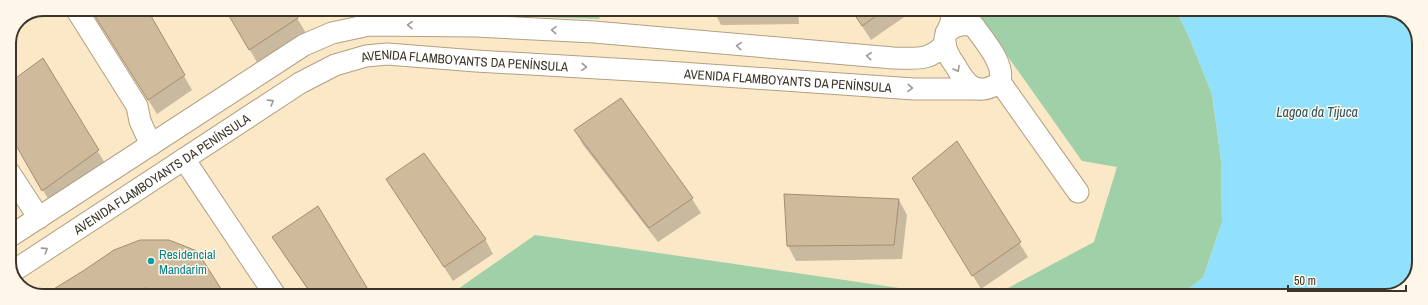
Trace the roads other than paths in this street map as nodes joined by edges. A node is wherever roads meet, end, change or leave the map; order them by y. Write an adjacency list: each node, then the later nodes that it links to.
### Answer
1 (80, 16): 9 (street)
2 (952, 16): 5 (street)
3 (968, 17): 5 (street); 7 (street)
4 (432, 25): 5 (street, one-way to 4); 6 (street); 9 (street, one-way to 9)
5 (945, 39): 8 (street, one-way to 8)
6 (434, 57): 8 (street, AVENIDA FLAMBOYANTS DA PENÍNSULA, one-way to 8); 10 (street, AVENIDA FLAMBOYANTS DA PENÍNSULA, one-way to 6)
7 (1000, 82): 8 (street, AVENIDA FLAMBOYANTS DA PENÍNSULA); 12 (street)
8 (978, 90)
9 (159, 140): 13 (street)
10 (184, 159): 15 (street, AVENIDA FLAMBOYANTS DA PENÍNSULA, one-way to 10); 16 (street)
11 (16, 183): 13 (street)
12 (1078, 192)
13 (39, 218): 14 (street)
14 (16, 233)
15 (17, 269)
16 (270, 289)

